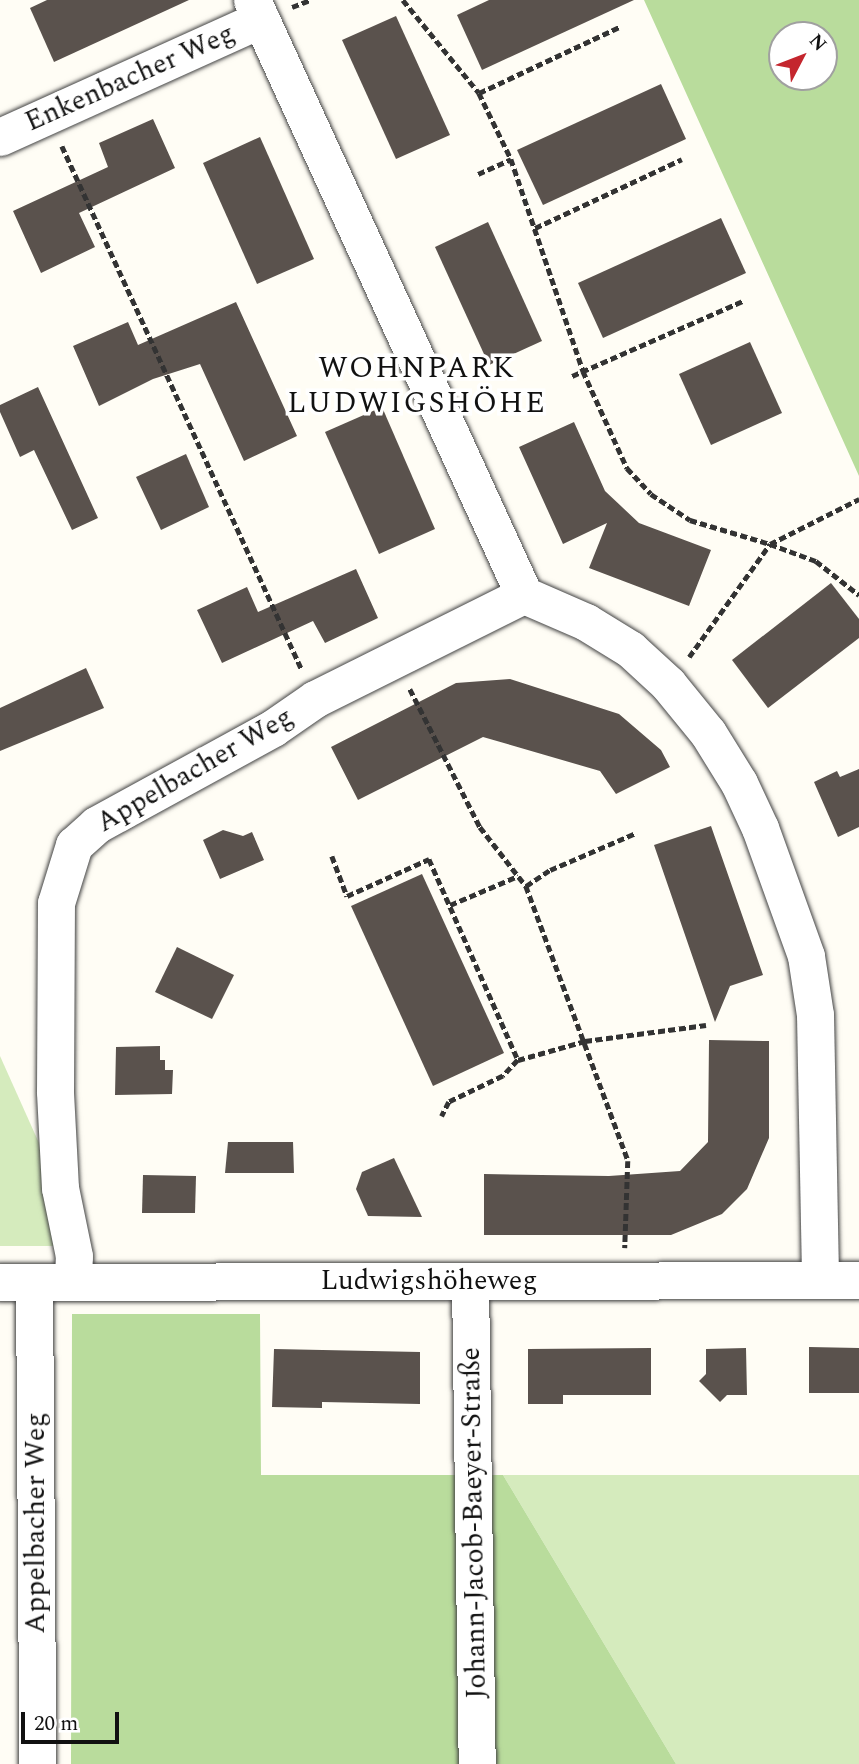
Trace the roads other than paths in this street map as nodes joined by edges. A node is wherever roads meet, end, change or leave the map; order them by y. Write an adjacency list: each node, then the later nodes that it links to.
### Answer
1 (266, 10): 2 (street, Enkenbacher Weg); 3 (street)
2 (0, 137)
3 (524, 595): 4 (street); 6 (street, Appelbacher Weg)
4 (820, 1280): 5 (street, Ludwigshöheweg); 7 (street, Ludwigshöheweg)
5 (859, 1280)
6 (73, 1281): 7 (street, Ludwigshöheweg); 8 (street, Ludwigshöheweg)
7 (470, 1281): 10 (street, Johann-Jacob-Baeyer-Straße)
8 (17, 1282): 9 (street, Appelbacher Weg)
9 (37, 1764)
10 (477, 1764)

